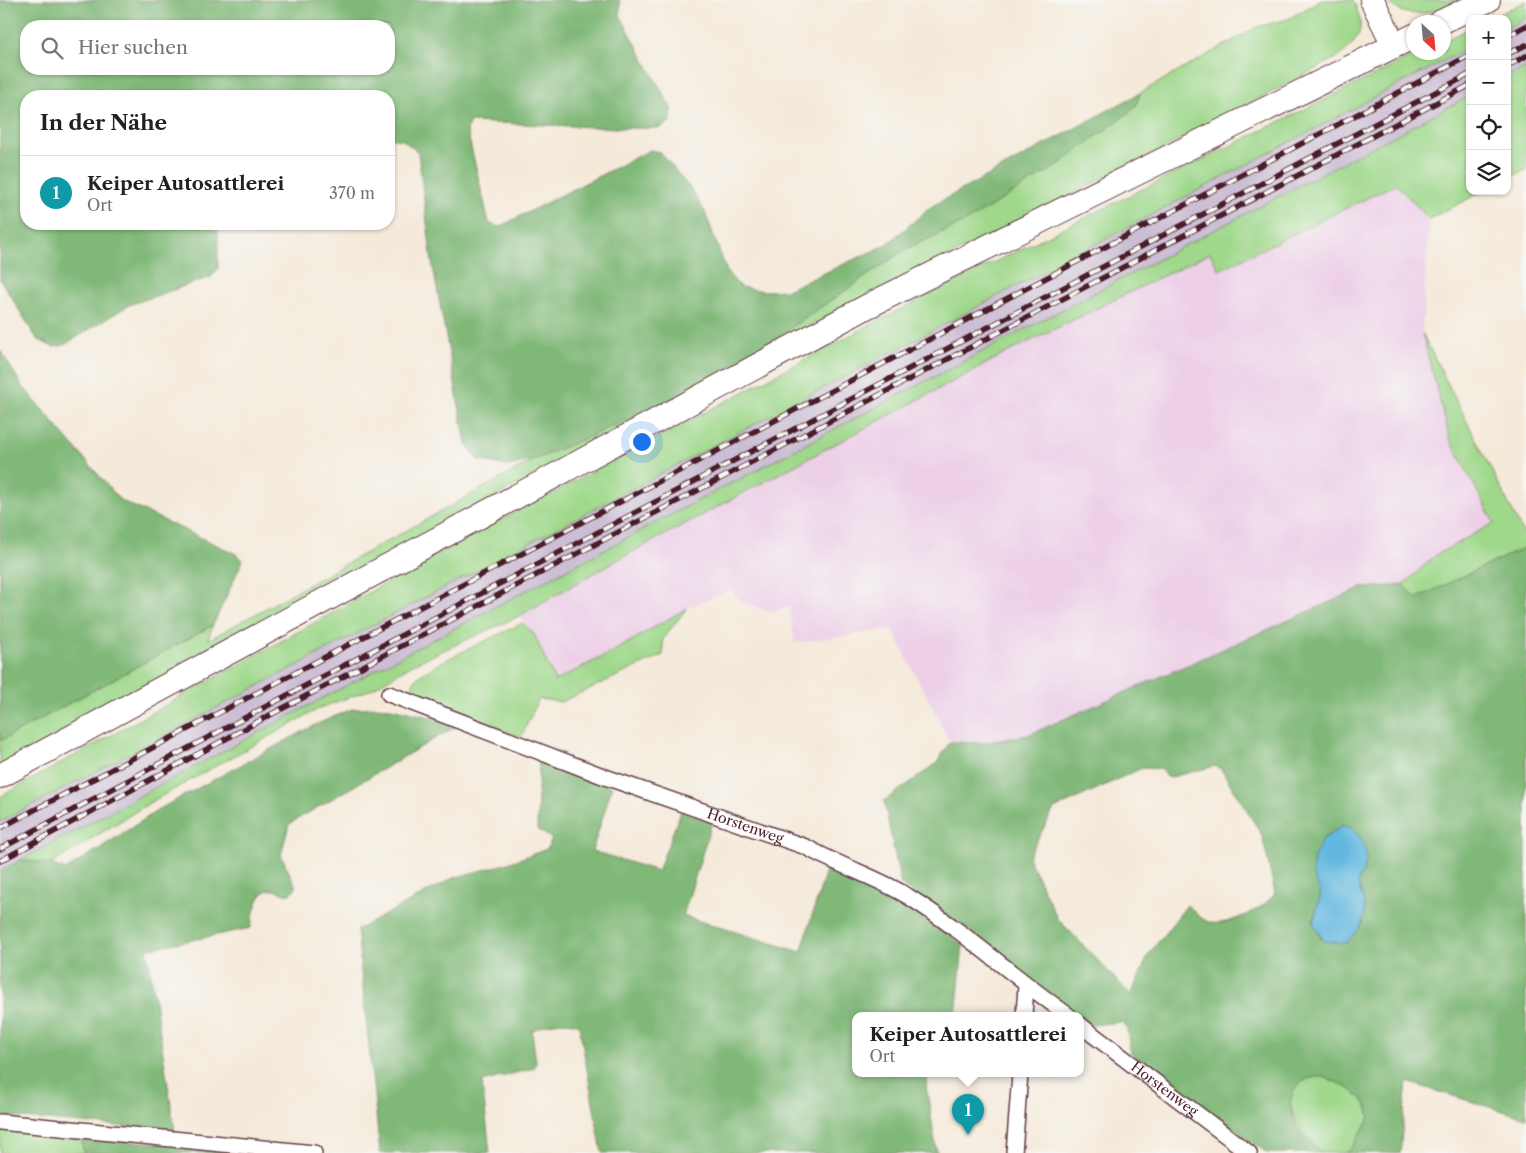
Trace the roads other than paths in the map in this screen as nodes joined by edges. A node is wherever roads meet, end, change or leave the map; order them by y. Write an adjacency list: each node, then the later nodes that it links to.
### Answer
1 (1372, 0): 4 (main road)
2 (1488, 0): 3 (main road)
3 (1451, 17)
4 (1404, 40): 6 (main road)
5 (389, 694): 7 (street, Horstenweg)
6 (0, 776)
7 (1026, 985): 8 (street); 9 (street, Horstenweg)
8 (1024, 1012)
9 (1063, 1012)
10 (1084, 1028): 16 (street, Horstenweg)
11 (1020, 1077): 15 (street)
12 (0, 1122): 13 (street)
13 (184, 1146): 14 (street)
14 (314, 1153)
15 (1014, 1153)
16 (1249, 1153)

